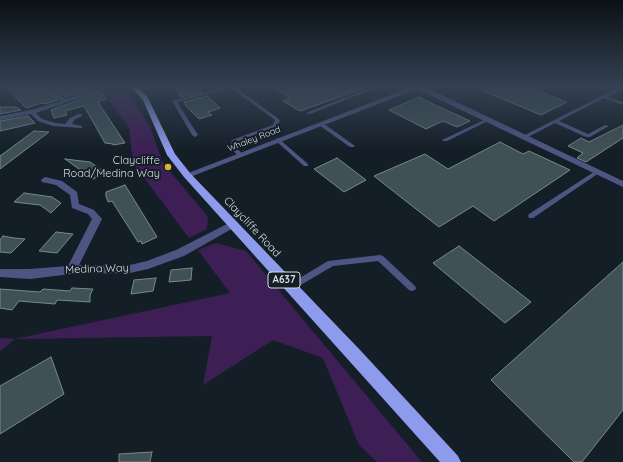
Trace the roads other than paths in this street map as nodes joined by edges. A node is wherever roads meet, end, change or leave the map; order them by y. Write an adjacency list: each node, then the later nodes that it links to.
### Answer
1 (44, 108): 9 (street)
2 (150, 108): 27 (highway, Claycliffe Road / A637)
3 (178, 108): 19 (lane)
4 (261, 108): 24 (lane)
5 (322, 108): 10 (lane)
6 (365, 108): 15 (street, Whaley Road)
7 (462, 108): 13 (street, Whaley Road)
8 (582, 108): 14 (lane)
9 (32, 112): 12 (street); 16 (street)
10 (308, 113)
11 (80, 115): 16 (street)
12 (0, 118)
13 (488, 120): 20 (street, Whaley Road); 22 (lane)
14 (555, 121): 17 (lane); 20 (lane)
15 (321, 124): 21 (street, Whaley Road); 23 (lane)
16 (67, 126): 18 (street)
17 (607, 126)
18 (80, 127)
19 (195, 135)
20 (524, 137): 26 (street, Whaley Road)
21 (278, 140): 24 (street, Whaley Road); 25 (lane)
22 (445, 140)
23 (352, 146)
24 (240, 155): 27 (street, Whaley Road)
25 (306, 165)
26 (597, 172): 29 (street, Whaley Road); 30 (lane)
27 (187, 175): 31 (highway, Claycliffe Road / A637)
28 (45, 180): 32 (street)
29 (623, 184)
30 (530, 216)
31 (232, 225): 32 (street, Medina Way); 34 (highway, Claycliffe Road / A637)
32 (71, 270): 33 (street, Medina Way)
33 (0, 273)
34 (291, 287): 35 (lane); 36 (highway, Claycliffe Road / A637)
35 (412, 288)
36 (452, 462)

